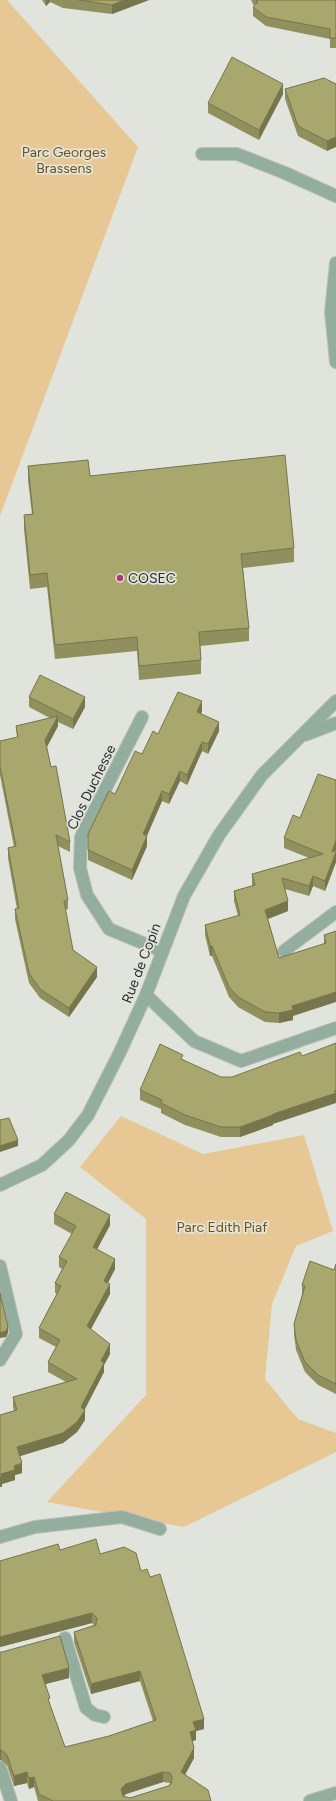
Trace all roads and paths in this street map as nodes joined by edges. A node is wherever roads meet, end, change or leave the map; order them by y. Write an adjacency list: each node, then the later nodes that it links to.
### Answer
1 (202, 154): 2 (street)
2 (336, 196)
3 (336, 263): 4 (street)
4 (335, 349): 5 (street)
5 (336, 362)
6 (336, 701): 9 (street, Rue de Copin)
7 (142, 717): 11 (street, Clos Duchesse)
8 (336, 723): 9 (street)
9 (300, 737): 11 (street, Rue de Copin)
10 (336, 912): 12 (street)
11 (162, 951): 13 (street, Rue de Copin)
12 (284, 951)
13 (146, 995): 14 (street); 15 (street, Rue de Copin)
14 (336, 1028)
15 (0, 1185)
16 (0, 1266): 17 (street)
17 (0, 1360)
18 (160, 1529): 19 (street)
19 (0, 1538)
20 (78, 1634): 21 (street)
21 (65, 1638): 22 (street); 23 (street)
22 (51, 1642)
23 (104, 1718)
24 (0, 1767): 26 (street)
25 (336, 1793): 27 (street)
26 (11, 1801)
27 (310, 1801)

